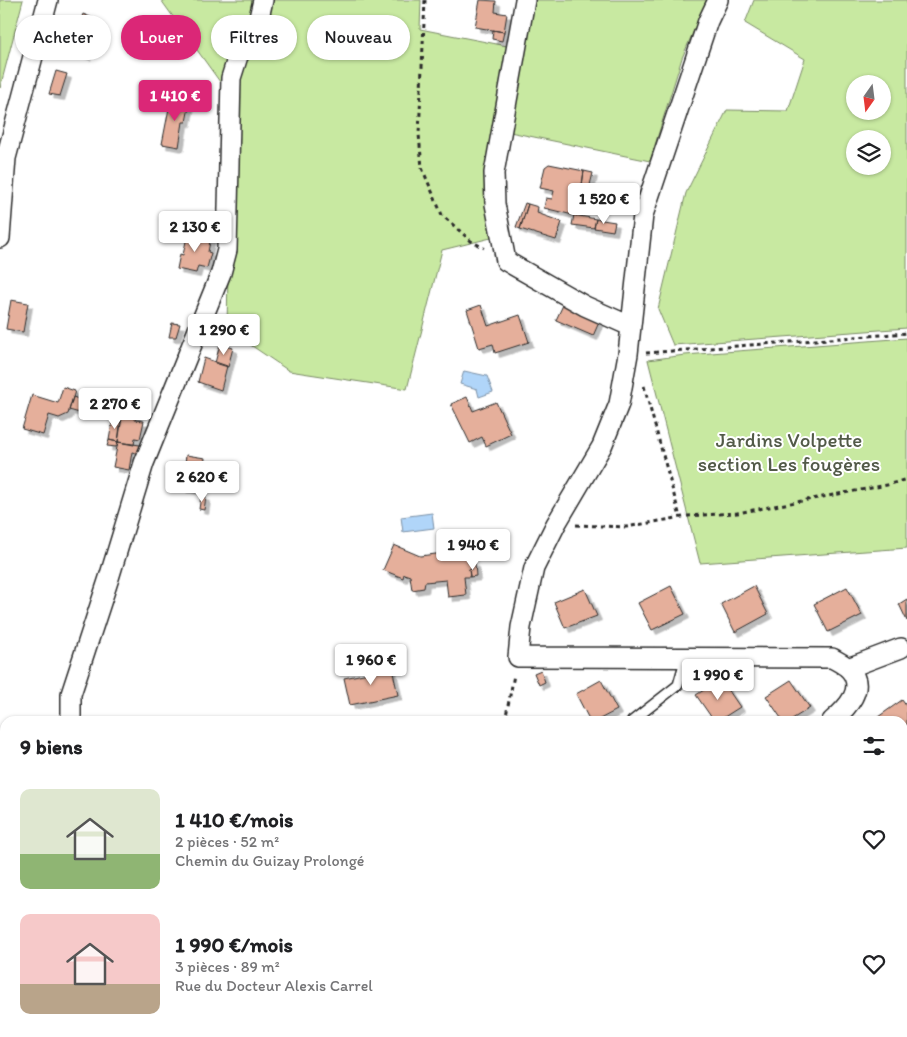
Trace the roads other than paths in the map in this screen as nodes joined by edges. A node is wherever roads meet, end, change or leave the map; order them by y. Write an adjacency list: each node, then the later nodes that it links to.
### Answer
1 (48, 0): 5 (street)
2 (263, 0): 10 (street)
3 (525, 0): 6 (street)
4 (718, 0): 6 (street)
5 (0, 238)
6 (630, 326): 8 (street)
7 (901, 648): 9 (street)
8 (686, 657): 9 (street); 11 (lane)
9 (848, 668): 12 (street)
10 (71, 716)
11 (638, 716)
12 (837, 716)

